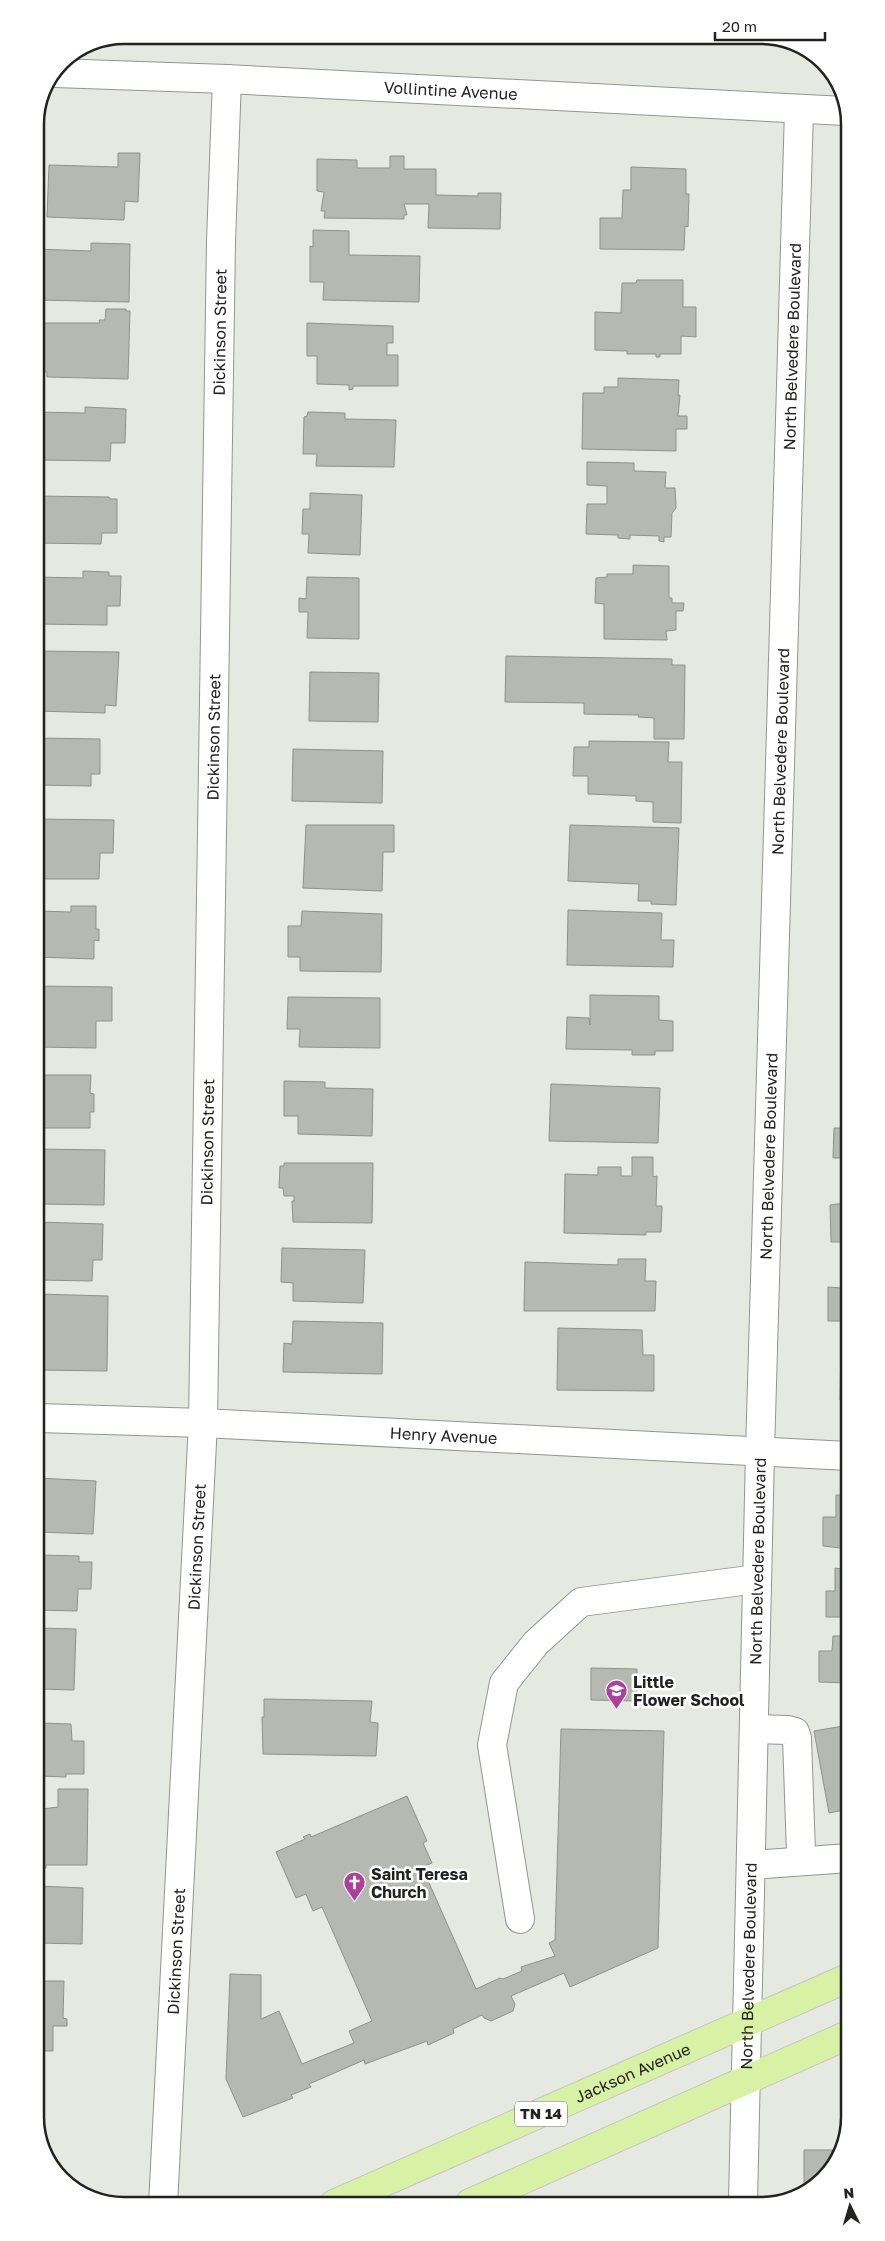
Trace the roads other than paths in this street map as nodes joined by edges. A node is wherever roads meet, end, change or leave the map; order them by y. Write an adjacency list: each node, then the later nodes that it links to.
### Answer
1 (62, 73): 2 (street, Vollintine Avenue)
2 (227, 79): 4 (street, Vollintine Avenue); 6 (street, Dickinson Street)
3 (839, 105): 4 (street, Vollintine Avenue)
4 (799, 110): 7 (street, North Belvedere Boulevard)
5 (44, 1418): 6 (street, Henry Avenue)
6 (203, 1423): 7 (street, Henry Avenue); 19 (street, Dickinson Street)
7 (760, 1452): 8 (street, Henry Avenue); 9 (street, North Belvedere Boulevard)
8 (841, 1456)
9 (757, 1579): 10 (street, North Belvedere Boulevard); 14 (street)
10 (754, 1729): 12 (street); 13 (street, North Belvedere Boulevard)
11 (841, 1858): 12 (street)
12 (798, 1860): 13 (street)
13 (751, 1865): 16 (street, North Belvedere Boulevard)
14 (520, 1919)
15 (841, 1981): 16 (main road, Jackson Avenue / TN 14)
16 (748, 2024): 18 (street, North Belvedere Boulevard); 20 (main road, Jackson Avenue / TN 14)
17 (841, 2038): 18 (main road)
18 (746, 2082): 21 (main road); 22 (street, North Belvedere Boulevard)
19 (163, 2197)
20 (350, 2197)
21 (486, 2197)
22 (742, 2197)

